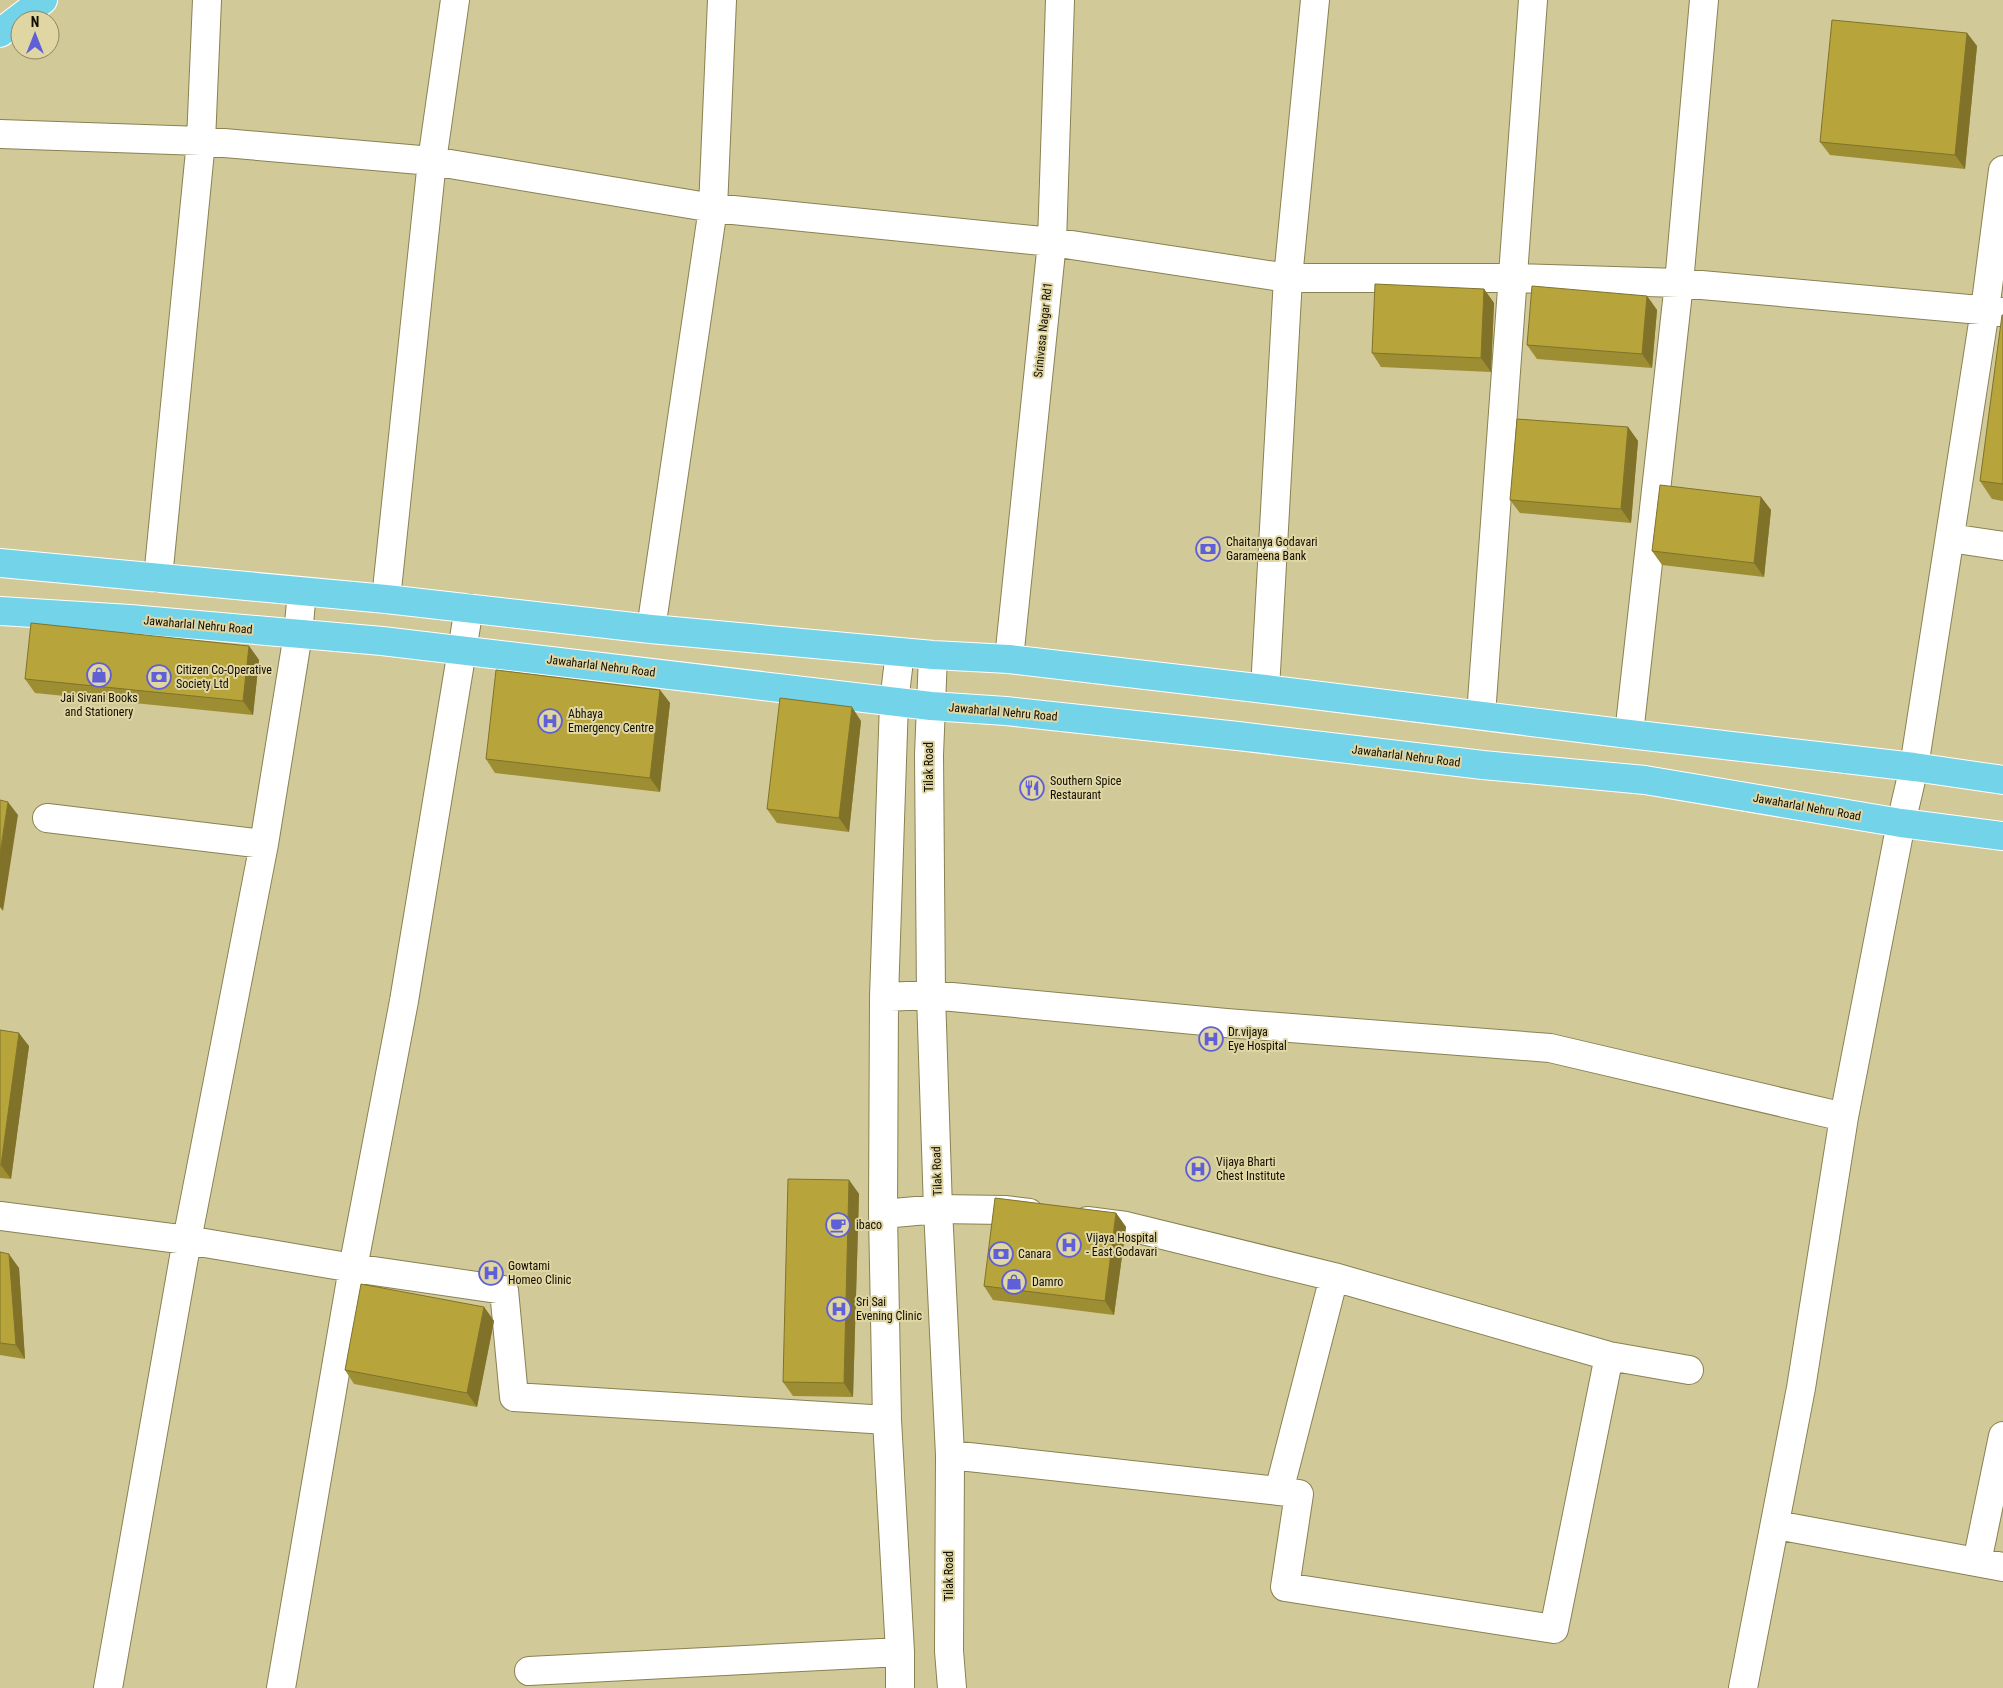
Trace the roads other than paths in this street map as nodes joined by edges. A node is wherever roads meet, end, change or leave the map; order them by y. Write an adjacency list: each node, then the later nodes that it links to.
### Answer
1 (43, 0): 9 (main road)
2 (207, 0): 11 (street)
3 (455, 0): 12 (street)
4 (722, 0): 14 (street)
5 (1060, 0): 15 (street, Srinivasa Nagar Rd1)
6 (1315, 0): 16 (street)
7 (1533, 0): 17 (street)
8 (1704, 0): 18 (street)
9 (0, 33)
10 (0, 134): 11 (street)
11 (201, 140): 12 (street); 23 (street)
12 (432, 161): 14 (street); 25 (street)
13 (2003, 170): 19 (street)
14 (713, 208): 15 (street); 28 (street)
15 (1052, 242): 16 (street); 33 (street, Srinivasa Nagar Rd1)
16 (1288, 278): 17 (street); 34 (street)
17 (1512, 278): 18 (street); 37 (street)
18 (1679, 283): 19 (street); 38 (street)
19 (1994, 311): 20 (street)
20 (1950, 538): 21 (street); 39 (street)
21 (2003, 546)
22 (0, 563): 23 (main road)
23 (158, 578): 24 (main road)
24 (302, 592): 25 (main road); 29 (street)
25 (386, 599): 26 (main road)
26 (470, 608): 28 (main road); 30 (street)
27 (0, 611): 29 (main road, Jawaharlal Nehru Road)
28 (651, 629): 31 (main road)
29 (298, 634): 30 (main road, Jawaharlal Nehru Road); 44 (street)
30 (463, 649): 35 (main road, Jawaharlal Nehru Road); 52 (street)
31 (900, 652): 32 (main road); 35 (street)
32 (932, 654): 33 (main road); 36 (street, Tilak Road)
33 (1009, 659): 34 (main road)
34 (1265, 688): 37 (main road)
35 (894, 702): 36 (main road, Jawaharlal Nehru Road); 46 (street)
36 (931, 706): 42 (main road, Jawaharlal Nehru Road); 45 (street, Tilak Road)
37 (1481, 715): 38 (main road)
38 (1630, 734): 39 (main road)
39 (1914, 766): 40 (main road); 42 (street)
40 (2003, 780)
41 (47, 818): 44 (street)
42 (1901, 823): 43 (main road, Jawaharlal Nehru Road); 47 (street)
43 (2003, 836)
44 (264, 844): 51 (street)
45 (931, 995): 46 (street); 47 (street); 48 (street, Tilak Road)
46 (884, 997): 49 (street)
47 (1844, 1117): 60 (street)
48 (938, 1208): 49 (street); 53 (street); 58 (street, Tilak Road)
49 (883, 1214): 56 (street)
50 (0, 1216): 51 (street)
51 (187, 1240): 52 (street); 65 (street)
52 (353, 1268): 56 (street); 66 (street)
53 (1334, 1277): 54 (street); 59 (street)
54 (1609, 1356): 55 (street); 59 (street)
55 (1689, 1370)
56 (887, 1420): 63 (street)
57 (2003, 1436): 61 (street)
58 (950, 1455): 59 (street); 68 (street, Tilak Road)
59 (1279, 1492)
60 (1776, 1525): 61 (street); 69 (street)
61 (1977, 1562): 62 (street)
62 (2003, 1567)
63 (900, 1652): 64 (street); 67 (street)
64 (528, 1671)
65 (108, 1688)
66 (280, 1688)
67 (900, 1688)
68 (952, 1688)
69 (1743, 1688)

